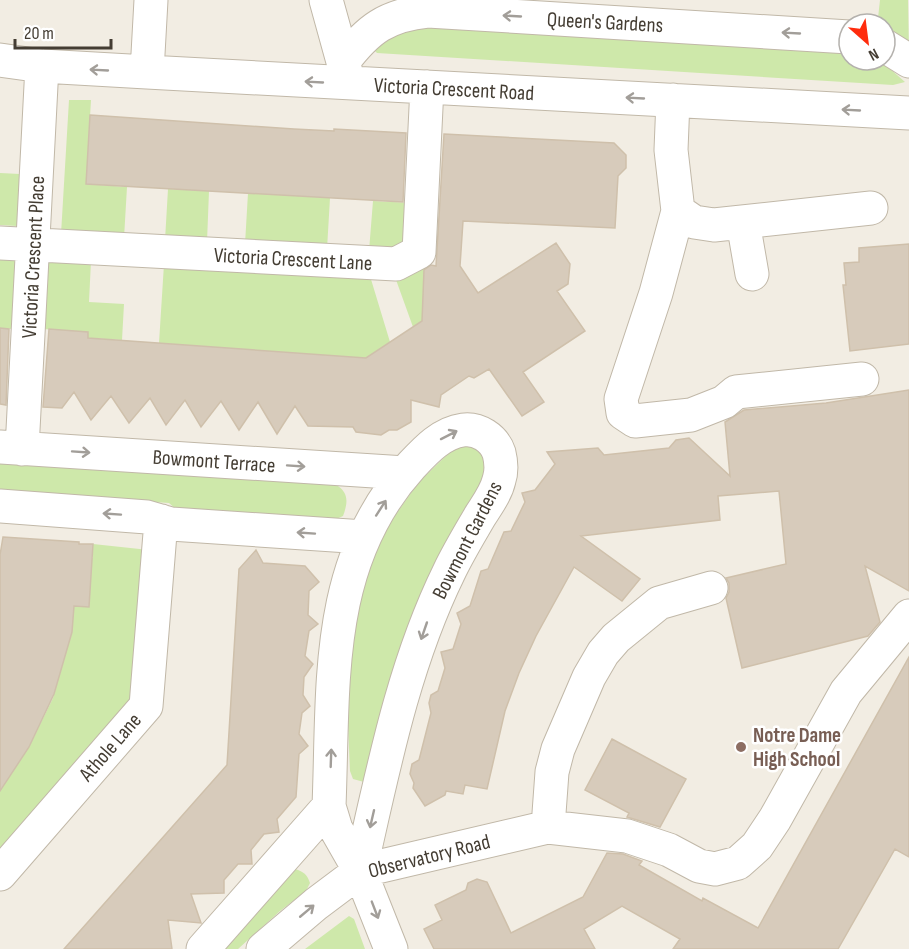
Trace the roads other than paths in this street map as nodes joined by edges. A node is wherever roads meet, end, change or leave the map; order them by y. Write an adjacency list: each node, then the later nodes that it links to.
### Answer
1 (151, 0): 6 (street)
2 (326, 0): 7 (street)
3 (837, 36): 7 (street, Queen's Gardens, one-way to 7)
4 (0, 60): 5 (street, Victoria Crescent Road)
5 (42, 66): 6 (street, Victoria Crescent Road, one-way to 5); 15 (street, Victoria Crescent Place)
6 (147, 72): 7 (street, Victoria Crescent Road, one-way to 6)
7 (346, 73): 8 (street, Victoria Crescent Road)
8 (427, 87): 9 (street, Victoria Crescent Road, one-way to 8); 15 (street, Victoria Crescent Lane)
9 (673, 100): 10 (street, Victoria Crescent Road, one-way to 9); 12 (street)
10 (909, 113)
11 (871, 208): 13 (street)
12 (678, 211): 13 (street); 17 (street)
13 (743, 222): 16 (street)
14 (0, 243): 15 (street, Victoria Crescent Lane)
15 (33, 245): 18 (street, Victoria Crescent Place)
16 (752, 274)
17 (862, 379)
18 (11, 448): 19 (street, Bowmont Terrace, one-way to 19)
19 (405, 473): 22 (street, Bowmont Gardens, one-way to 19); 27 (street, Bowmont Gardens, one-way to 27)
20 (0, 506): 21 (street, one-way to 20)
21 (161, 521): 22 (street, one-way to 21); 28 (street, Athole Lane)
22 (364, 537): 25 (street, Bowmont Gardens, one-way to 22)
23 (711, 588): 26 (street)
24 (909, 616): 26 (street, Observatory Road)
25 (329, 806): 27 (street, Bowmont Gardens); 29 (street)
26 (548, 827): 27 (street, Observatory Road)
27 (360, 872): 30 (street, Observatory Road, one-way to 27); 31 (street, one-way to 31)
28 (0, 874)
29 (203, 949)
30 (263, 949)
31 (391, 949)

